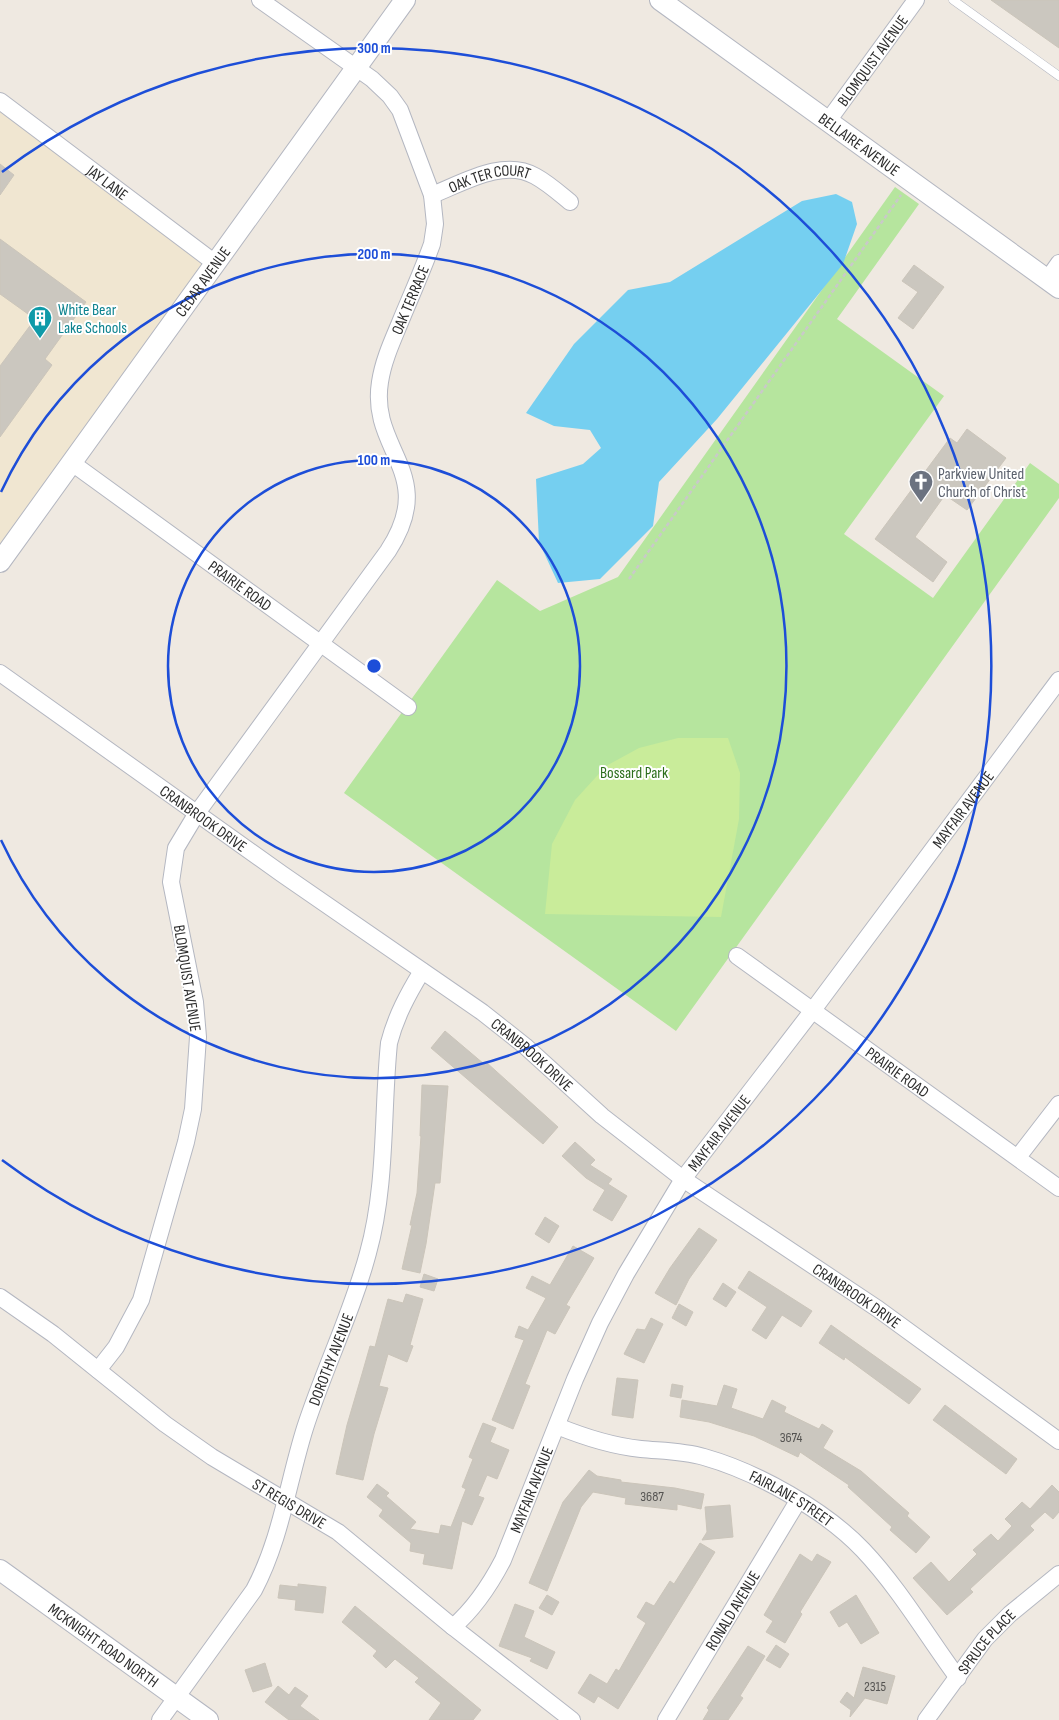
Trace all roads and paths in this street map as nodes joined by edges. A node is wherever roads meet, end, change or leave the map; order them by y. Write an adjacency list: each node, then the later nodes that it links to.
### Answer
1 (260, 0): 6 (street, OAK TERRACE)
2 (405, 0): 6 (street, CEDAR AVENUE)
3 (662, 0): 9 (street, BELLAIRE AVENUE)
4 (916, 0): 9 (street, BLOMQUIST AVENUE)
5 (953, 0): 7 (lane)
6 (355, 69): 11 (street, OAK TERRACE); 13 (street, CEDAR AVENUE)
7 (1059, 76)
8 (0, 101): 13 (street, JAY LANE)
9 (828, 121): 10 (street, BELLAIRE AVENUE)
10 (911, 182): 15 (street, BELLAIRE AVENUE); 18 (path)
11 (432, 195): 12 (street, OAK TER COURT); 19 (street, OAK TERRACE)
12 (570, 202)
13 (215, 263): 16 (street, CEDAR AVENUE)
14 (1059, 263): 15 (street)
15 (1053, 284)
16 (72, 463): 17 (street, CEDAR AVENUE); 19 (street, PRAIRIE ROAD)
17 (0, 562)
18 (629, 579)
19 (322, 644): 22 (street, PRAIRIE ROAD); 23 (street, BLOMQUIST AVENUE)
20 (0, 673): 23 (street, CRANBROOK DRIVE)
21 (1059, 680): 26 (street, MAYFAIR AVENUE)
22 (408, 707)
23 (197, 813): 25 (street, CRANBROOK DRIVE); 32 (street, BLOMQUIST AVENUE)
24 (737, 956): 26 (street, PRAIRIE ROAD)
25 (422, 971): 29 (street, CRANBROOK DRIVE); 35 (street, DOROTHY AVENUE)
26 (813, 1010): 28 (street, PRAIRIE ROAD); 29 (street, MAYFAIR AVENUE)
27 (1059, 1104): 28 (street)
28 (1018, 1158): 30 (street, PRAIRIE ROAD)
29 (683, 1179): 33 (street, MAYFAIR AVENUE); 34 (street, CRANBROOK DRIVE)
30 (1059, 1188)
31 (0, 1297): 32 (street, ST REGIS DRIVE)
32 (98, 1370): 35 (street, ST REGIS DRIVE)
33 (557, 1426): 36 (street, FAIRLANE STREET); 39 (street, MAYFAIR AVENUE)
34 (1059, 1441)
35 (286, 1501): 39 (street, ST REGIS DRIVE); 41 (street, DOROTHY AVENUE)
36 (798, 1501): 40 (street, FAIRLANE STREET); 45 (street, RONALD AVENUE)
37 (0, 1570): 41 (street, MCKNIGHT ROAD NORTH)
38 (1059, 1574): 40 (street, SPRUCE PLACE)
39 (453, 1627): 44 (street, ST REGIS DRIVE)
40 (958, 1678): 46 (street, SPRUCE PLACE)
41 (176, 1697): 42 (street, DOROTHY AVENUE); 43 (street, MCKNIGHT ROAD NORTH)
42 (160, 1720)
43 (208, 1720)
44 (572, 1720)
45 (666, 1720)
46 (926, 1720)

